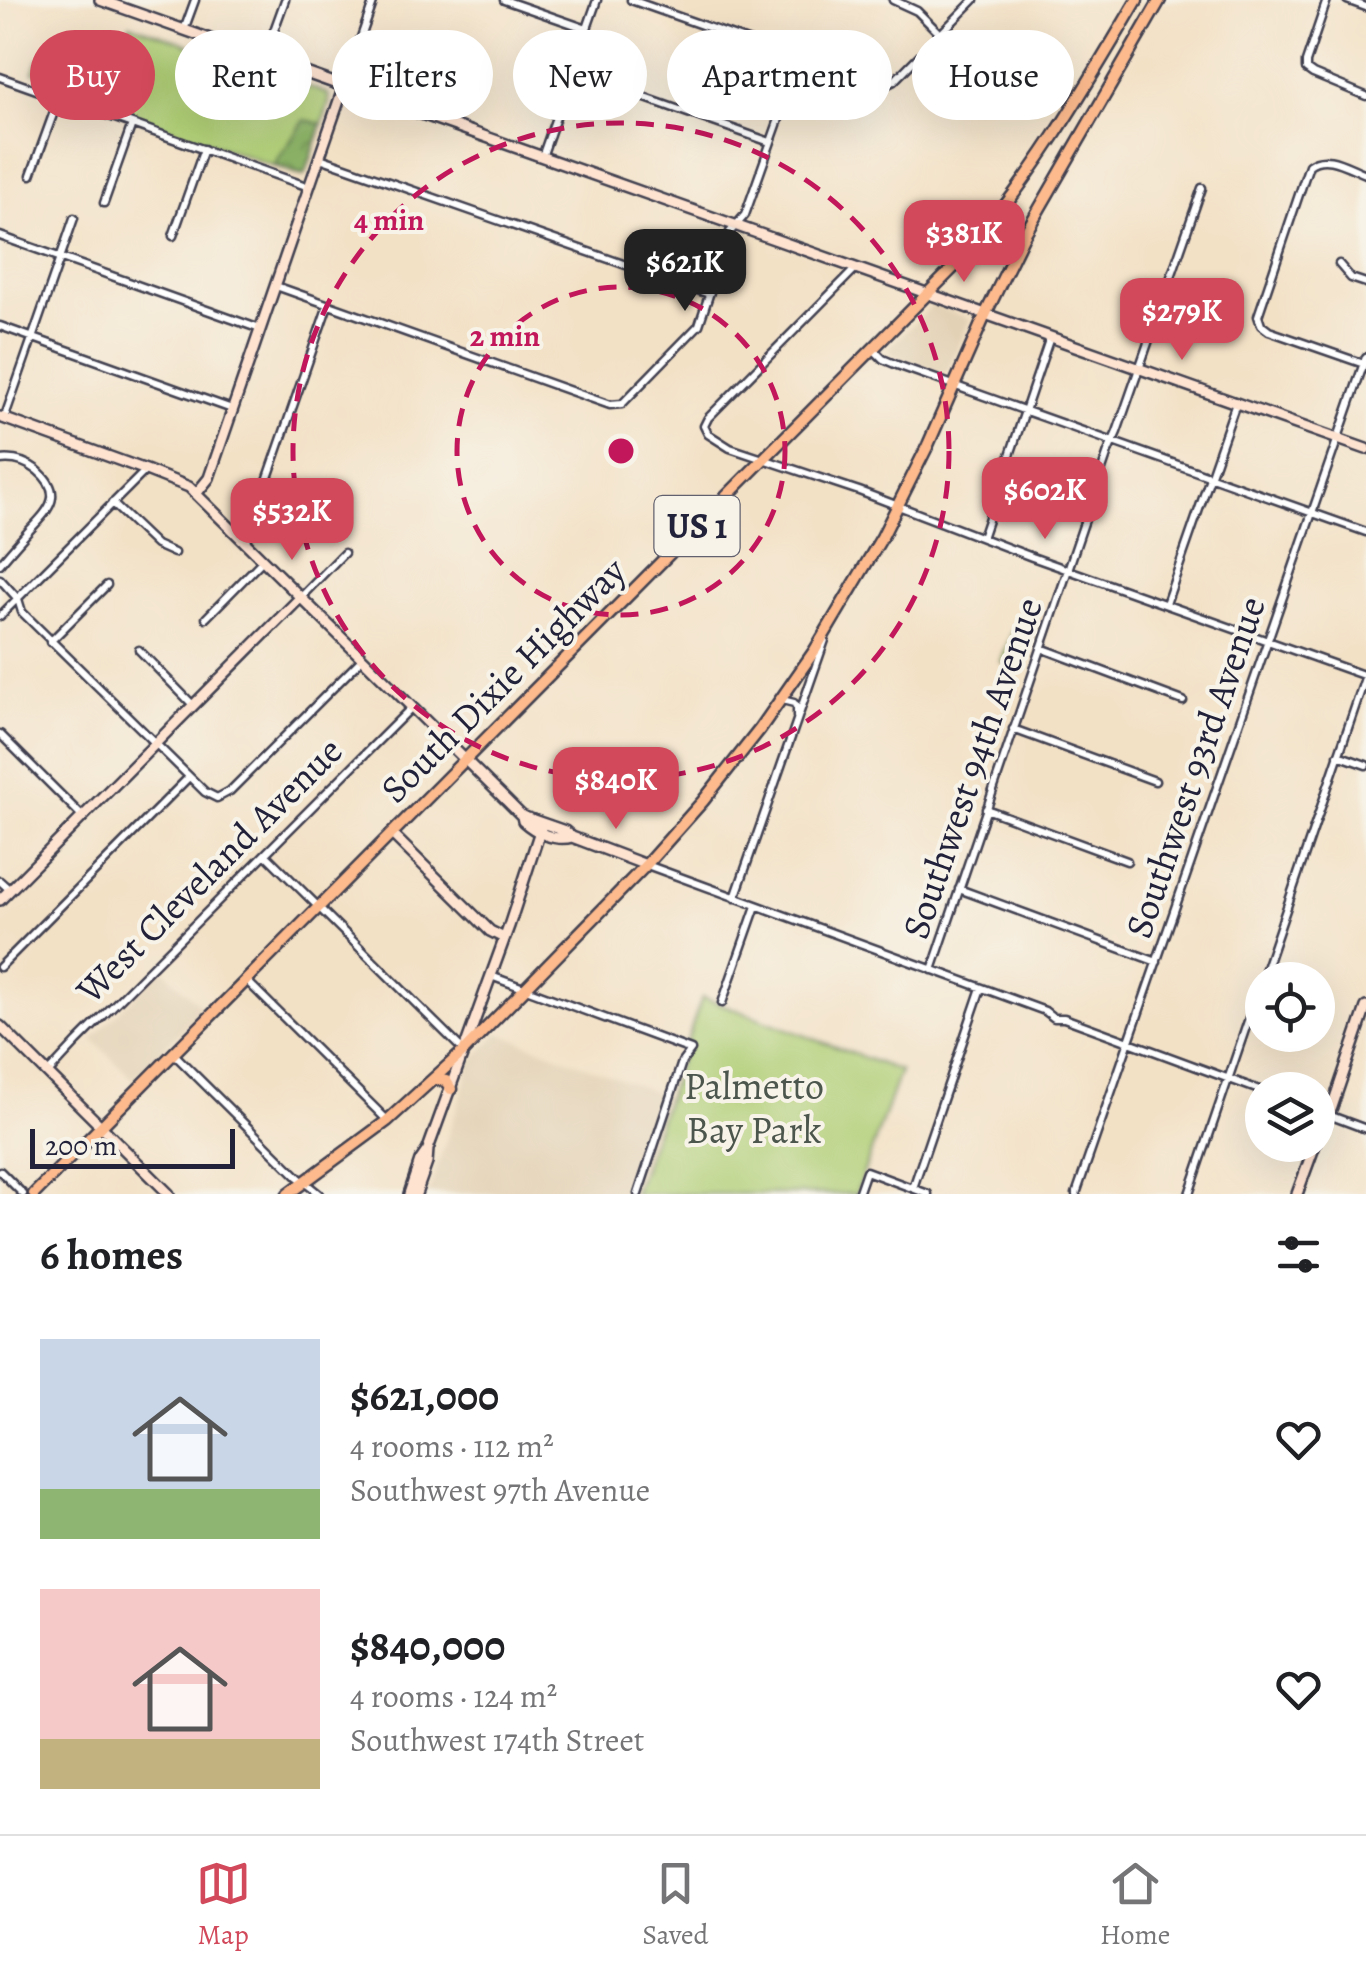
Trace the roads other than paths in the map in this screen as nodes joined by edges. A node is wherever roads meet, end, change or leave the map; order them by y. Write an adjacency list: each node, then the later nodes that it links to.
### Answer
1 (100, 0): 17 (street)
2 (195, 0): 17 (street)
3 (284, 0): 18 (street)
4 (374, 0): 19 (street)
5 (504, 0): 16 (street)
6 (597, 0): 16 (street)
7 (631, 0): 20 (street)
8 (893, 0): 21 (street)
9 (974, 0): 22 (street)
10 (1140, 0): 15 (highway); 23 (highway, South Dixie Highway / US 1)
11 (1160, 0): 15 (highway)
12 (1328, 0): 29 (street)
13 (1347, 0): 14 (street)
14 (1366, 6)
15 (1151, 14): 24 (highway)
16 (587, 29)
17 (184, 30)
18 (274, 30)
19 (364, 30)
20 (716, 30)
21 (936, 30)
22 (944, 30)
23 (1120, 30): 24 (highway); 40 (highway, South Dixie Highway / US 1)
24 (1126, 56): 43 (highway)
25 (912, 61): 27 (street)
26 (0, 77): 28 (street)
27 (892, 81)
28 (30, 88)
29 (1366, 96)
30 (647, 99): 38 (street)
31 (51, 120): 44 (street)
32 (121, 120): 37 (street)
33 (333, 120): 42 (street)
34 (439, 120): 41 (street)
35 (555, 120): 41 (street)
36 (778, 120): 38 (street)
37 (132, 124): 39 (street); 48 (street)
38 (770, 142): 50 (street)
39 (204, 150): 46 (street); 52 (street)
40 (1046, 150): 43 (highway); 58 (highway, South Dixie Highway / US 1)
41 (542, 157): 50 (street)
42 (320, 158): 46 (street); 59 (street)
43 (1064, 163): 61 (highway)
44 (32, 174)
45 (1366, 174): 67 (street)
46 (310, 188): 57 (street)
47 (1202, 188): 68 (street, Southwest 94th Avenue)
48 (104, 204)
49 (74, 218): 53 (street)
50 (735, 226): 55 (street); 59 (street)
51 (0, 236): 53 (street)
52 (173, 236)
53 (60, 258): 63 (street); 65 (street)
54 (1339, 264): 56 (street)
55 (856, 268): 58 (street); 79 (street)
56 (1366, 283)
57 (276, 286): 60 (street); 63 (street)
58 (930, 293): 61 (street); 66 (highway, South Dixie Highway / US 1)
59 (709, 294): 60 (street)
60 (328, 305): 89 (street)
61 (986, 313): 64 (street); 69 (highway)
62 (0, 326): 65 (street)
63 (261, 329): 73 (street)
64 (1050, 336): 68 (street); 74 (street)
65 (32, 338): 73 (street); 75 (street)
66 (874, 350): 69 (street); 79 (highway, South Dixie Highway / US 1)
67 (1365, 361): 70 (street, Southwest 93rd Avenue)
68 (1139, 368): 72 (street); 77 (street, Southwest 94th Avenue)
69 (954, 385): 74 (street); 85 (highway)
70 (1356, 386): 71 (street); 76 (street, Southwest 93rd Avenue)
71 (1366, 390)
72 (1236, 403): 76 (street); 82 (street)
73 (232, 409): 83 (street)
74 (1025, 411): 77 (street); 88 (street)
75 (2, 418): 81 (street)
76 (1338, 439): 78 (street); 86 (street, Southwest 93rd Avenue)
77 (1112, 442): 82 (street); 94 (street, Southwest 94th Avenue)
78 (1366, 449)
79 (765, 459): 85 (street); 118 (highway, South Dixie Highway / US 1)
80 (0, 460): 93 (street)
81 (146, 470): 83 (street); 84 (street)
82 (1210, 478): 86 (street); 99 (street)
83 (196, 494): 89 (street)
84 (112, 503): 90 (street); 97 (street)
85 (898, 507): 88 (street); 102 (highway)
86 (1312, 514): 87 (street); 103 (street, Southwest 93rd Avenue)
87 (1366, 532)
88 (982, 538): 94 (street)
89 (244, 544): 92 (street)
90 (174, 552)
91 (344, 553): 98 (street)
92 (262, 561): 98 (street); 101 (street)
93 (0, 564)
94 (1068, 569): 99 (street); 105 (street, Southwest 94th Avenue)
95 (0, 579): 97 (street)
96 (106, 585): 104 (street)
97 (18, 598): 100 (street); 104 (street)
98 (300, 598): 107 (street); 111 (street)
99 (1166, 604): 103 (street)
100 (0, 616)
101 (206, 618)
102 (829, 628): 109 (highway); 113 (street)
103 (1268, 641): 108 (street); 137 (street, Southwest 93rd Avenue)
104 (50, 642): 116 (street)
105 (1041, 648): 110 (street); 114 (street, Southwest 94th Avenue)
106 (139, 650): 111 (street)
107 (362, 658): 112 (street); 120 (street)
108 (1366, 675): 117 (street)
109 (781, 700): 113 (street); 128 (highway)
110 (1183, 701)
111 (194, 706): 116 (street)
112 (411, 708): 118 (street); 126 (street, West Cleveland Avenue)
113 (797, 720): 132 (street)
114 (1013, 729): 121 (street); 122 (street, Southwest 94th Avenue)
115 (0, 734): 123 (street)
116 (155, 744): 120 (street); 123 (street)
117 (1338, 755): 119 (street); 151 (street)
118 (465, 760): 124 (street); 125 (highway, South Dixie Highway / US 1)
119 (1366, 766)
120 (188, 777): 138 (street)
121 (1155, 780)
122 (986, 810): 127 (street); 131 (street, Southwest 94th Avenue)
123 (83, 817): 130 (street)
124 (541, 827): 128 (street); 136 (street)
125 (392, 834): 135 (highway, South Dixie Highway / US 1); 136 (street)
126 (264, 854): 135 (street); 150 (street, West Cleveland Avenue)
127 (1127, 861)
128 (646, 864): 132 (street); 143 (highway)
129 (0, 881): 130 (street)
130 (10, 890): 133 (street)
131 (959, 890): 137 (street); 139 (street, Southwest 94th Avenue)
132 (735, 898): 134 (street)
133 (0, 900)
134 (756, 906): 139 (street); 144 (street)
135 (319, 907): 141 (highway, South Dixie Highway / US 1); 148 (street)
136 (504, 938): 140 (street)
137 (1157, 962): 147 (street, Southwest 93rd Avenue)
138 (0, 967)
139 (932, 970): 142 (street)
140 (490, 975): 143 (street); 148 (street)
141 (247, 980): 149 (highway, South Dixie Highway / US 1); 157 (street)
142 (981, 988): 147 (street); 163 (street)
143 (526, 989): 148 (highway); 170 (street)
144 (722, 1003)
145 (1365, 1012): 153 (street)
146 (0, 1026): 150 (street)
147 (1129, 1042): 151 (street); 173 (street, Southwest 93rd Avenue)
148 (464, 1051): 152 (highway); 155 (street)
149 (174, 1054): 158 (highway, South Dixie Highway / US 1); 162 (street)
150 (48, 1073): 158 (street)
151 (1229, 1078): 154 (street); 174 (street)
152 (435, 1079): 155 (highway); 157 (highway)
153 (1335, 1082)
154 (1245, 1084)
155 (451, 1089): 169 (street)
156 (1335, 1118): 159 (street)
157 (388, 1121): 162 (highway)
158 (101, 1126): 165 (highway, South Dixie Highway / US 1); 166 (street)
159 (1366, 1129)
160 (1308, 1162): 175 (street)
161 (0, 1172): 164 (street)
162 (306, 1182): 167 (highway); 168 (street)
163 (912, 1188): 171 (street); 172 (street)
164 (23, 1194)
165 (34, 1194)
166 (169, 1194)
167 (288, 1194)
168 (320, 1194)
169 (413, 1194)
170 (638, 1194)
171 (858, 1194)
172 (928, 1194)
173 (1076, 1194)
174 (1188, 1194)
175 (1298, 1194)

